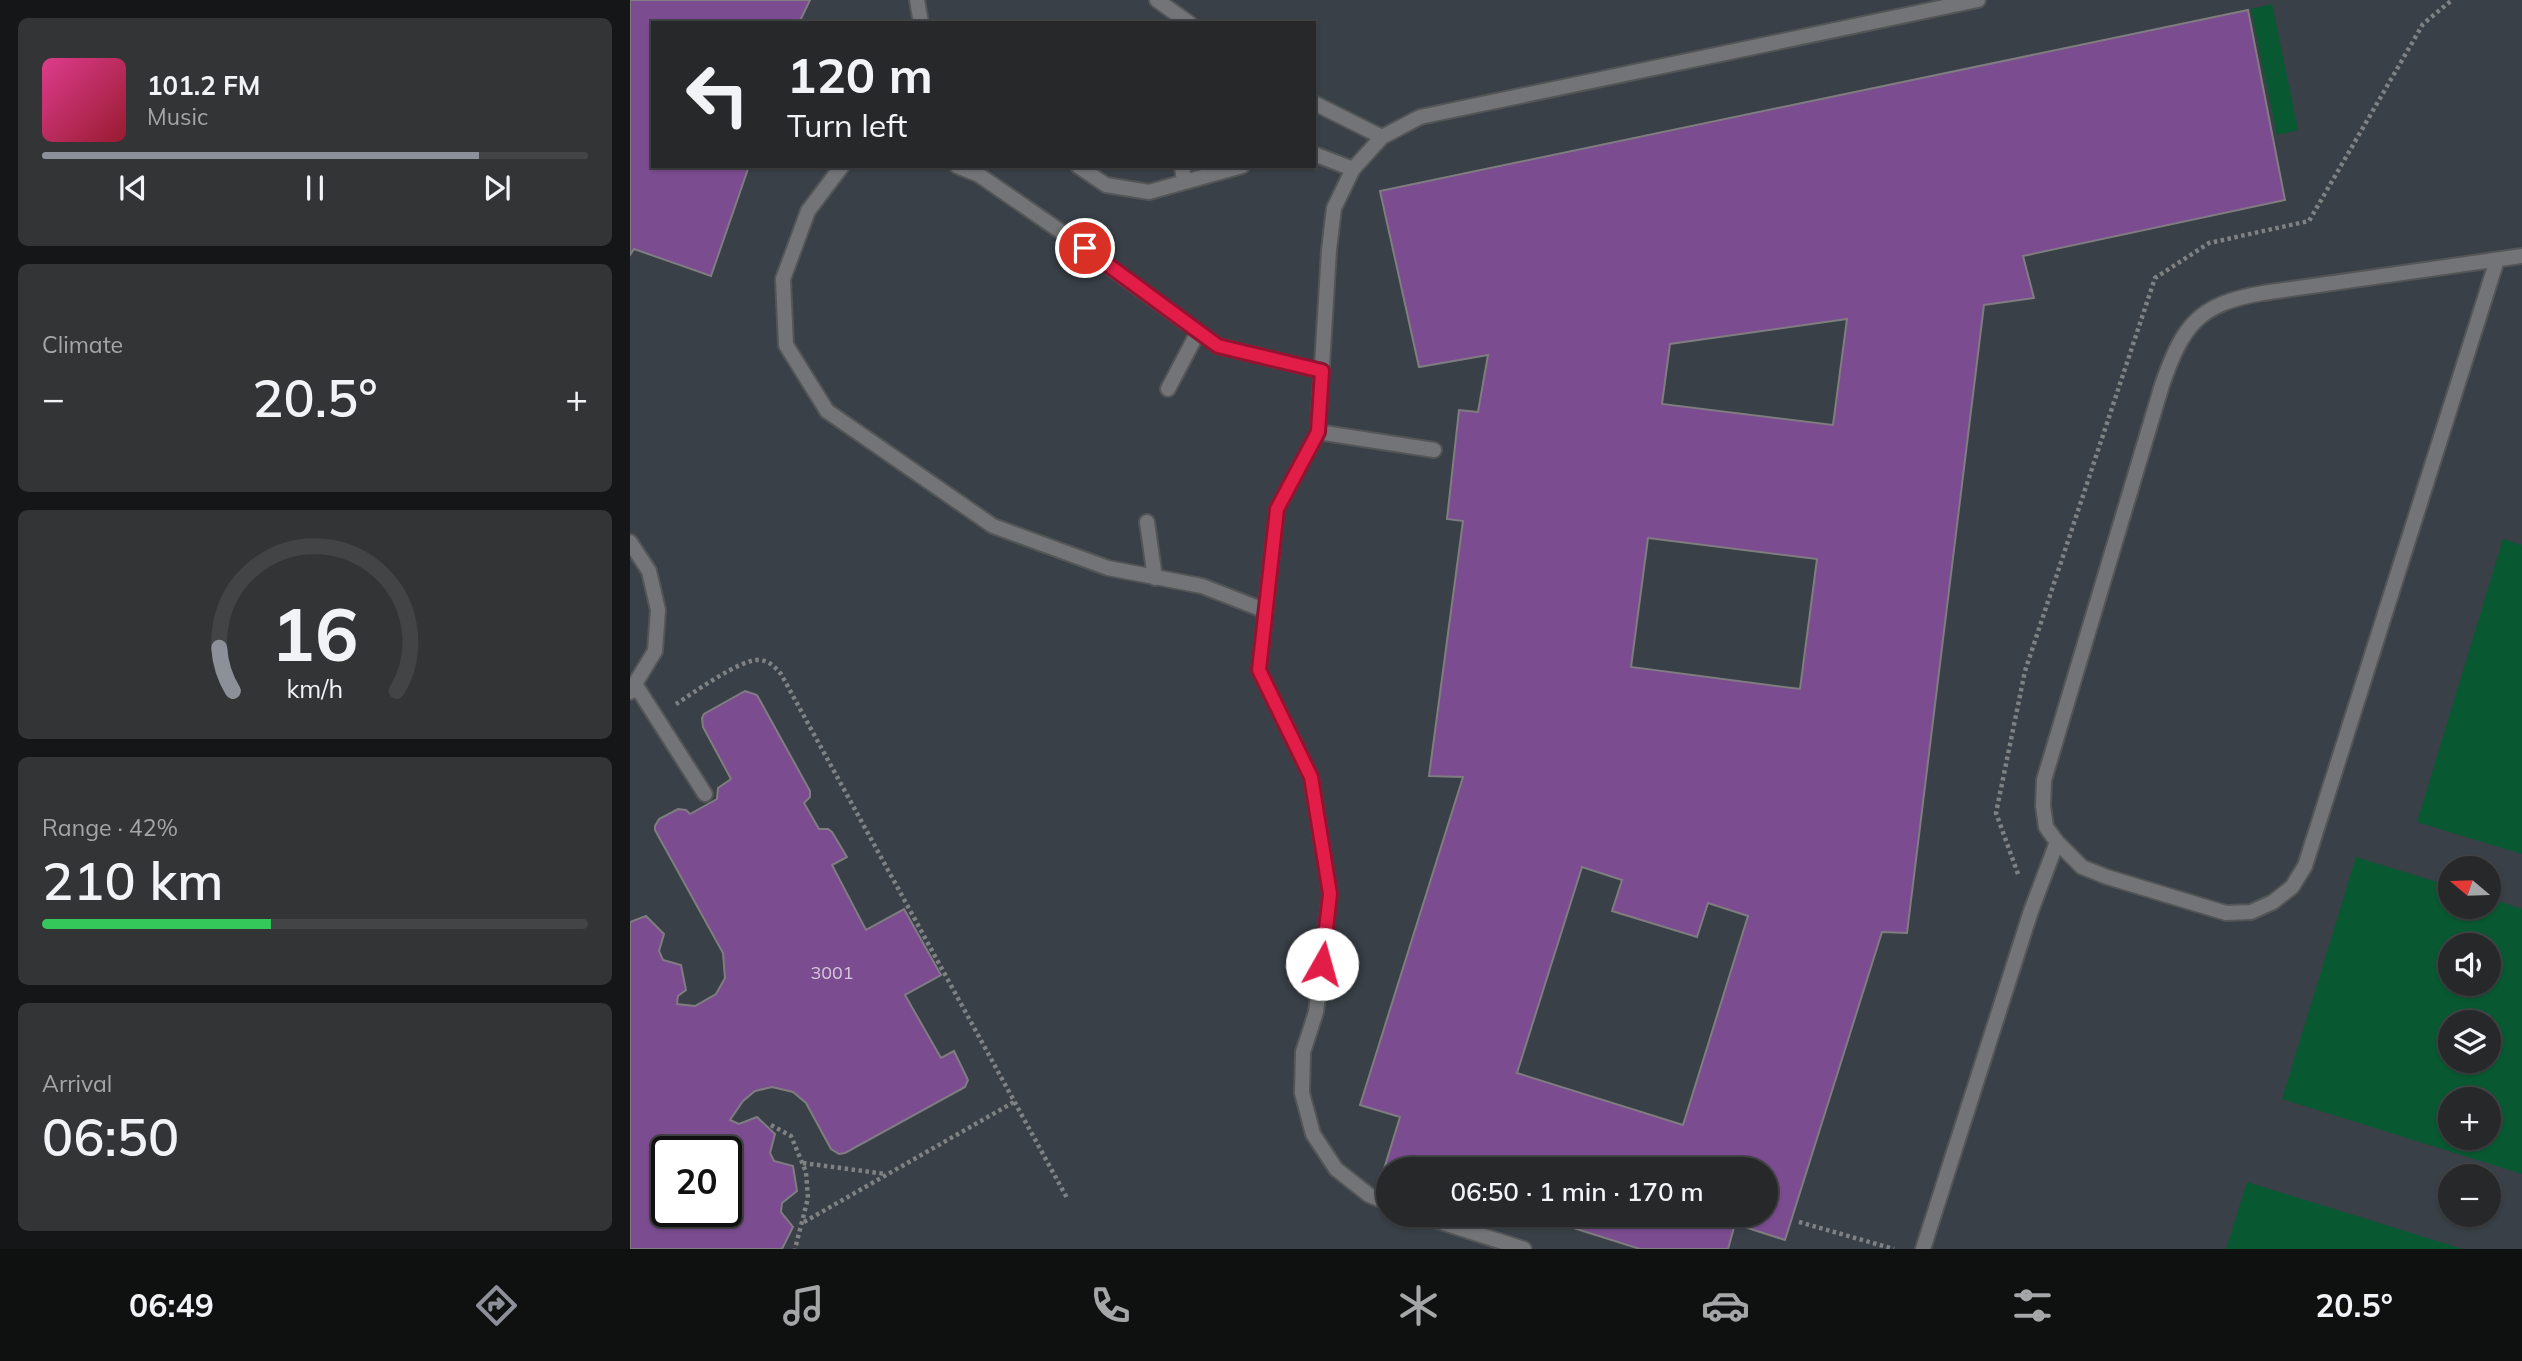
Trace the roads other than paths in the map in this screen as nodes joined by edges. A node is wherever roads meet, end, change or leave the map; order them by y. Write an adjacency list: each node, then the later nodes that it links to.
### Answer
1 (917, 0): 4 (lane)
2 (1157, 0): 5 (lane)
3 (1978, 0): 7 (lane)
4 (921, 21)
5 (1186, 21)
6 (1316, 104): 7 (lane)
7 (1382, 137): 14 (lane)
8 (1316, 155): 14 (lane)
9 (840, 168): 25 (lane)
10 (962, 168): 18 (lane)
11 (1081, 168): 15 (lane)
12 (1182, 168): 15 (lane)
13 (1235, 168): 15 (lane)
14 (1353, 169): 19 (lane)
15 (1184, 182)
16 (2522, 256): 17 (lane)
17 (2497, 260): 29 (lane); 29 (lane)
18 (1198, 332): 19 (lane); 20 (lane)
19 (1322, 371): 21 (lane)
20 (1168, 389)
21 (1318, 432): 22 (lane); 26 (lane)
22 (1434, 450)
23 (1147, 522): 25 (lane)
24 (630, 542): 27 (lane)
25 (1155, 578): 26 (lane)
26 (1266, 611): 30 (lane)
27 (633, 688): 28 (lane)
28 (705, 794)
29 (2057, 842): 33 (lane)
30 (1376, 1198)
31 (1456, 1227): 32 (lane)
32 (1524, 1249)
33 (1923, 1249)

